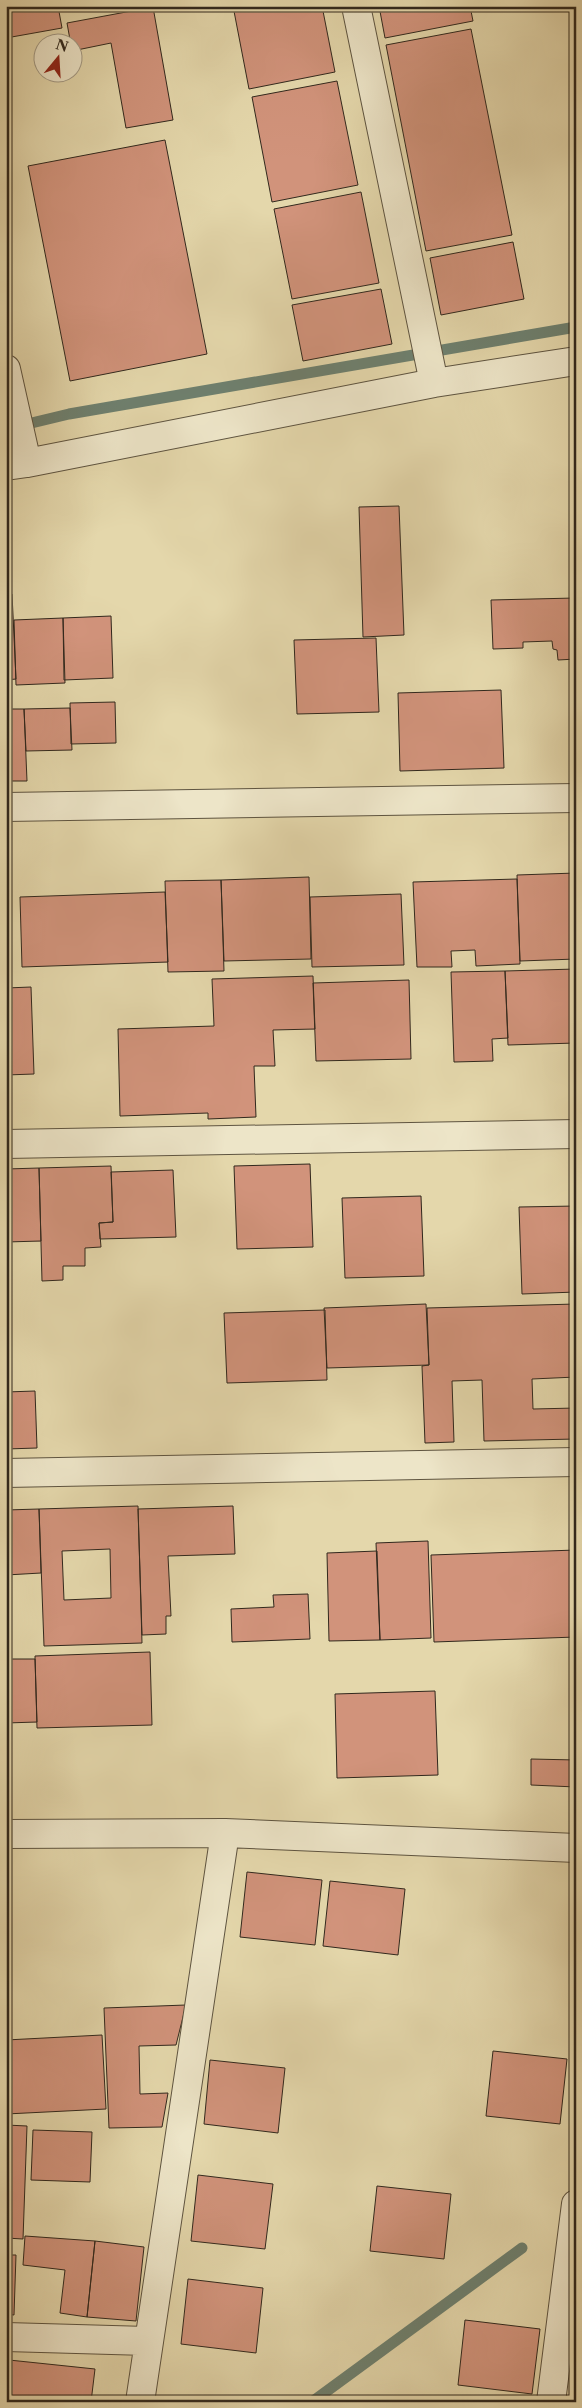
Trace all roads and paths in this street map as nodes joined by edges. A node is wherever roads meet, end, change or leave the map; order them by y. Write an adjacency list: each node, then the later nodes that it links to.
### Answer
1 (356, 6): 3 (street)
2 (576, 361): 3 (street)
3 (430, 364): 5 (street)
4 (6, 369): 5 (street)
5 (19, 457)
6 (576, 798): 7 (street)
7 (6, 807)
8 (576, 1134): 9 (street)
9 (6, 1144)
10 (576, 1462): 11 (street)
11 (6, 1473)
12 (225, 1833): 13 (street); 14 (street); 17 (street)
13 (6, 1834)
14 (576, 1848)
15 (576, 2204): 19 (street)
16 (6, 2336): 17 (street)
17 (147, 2341): 18 (street)
18 (140, 2402)
19 (551, 2402)

